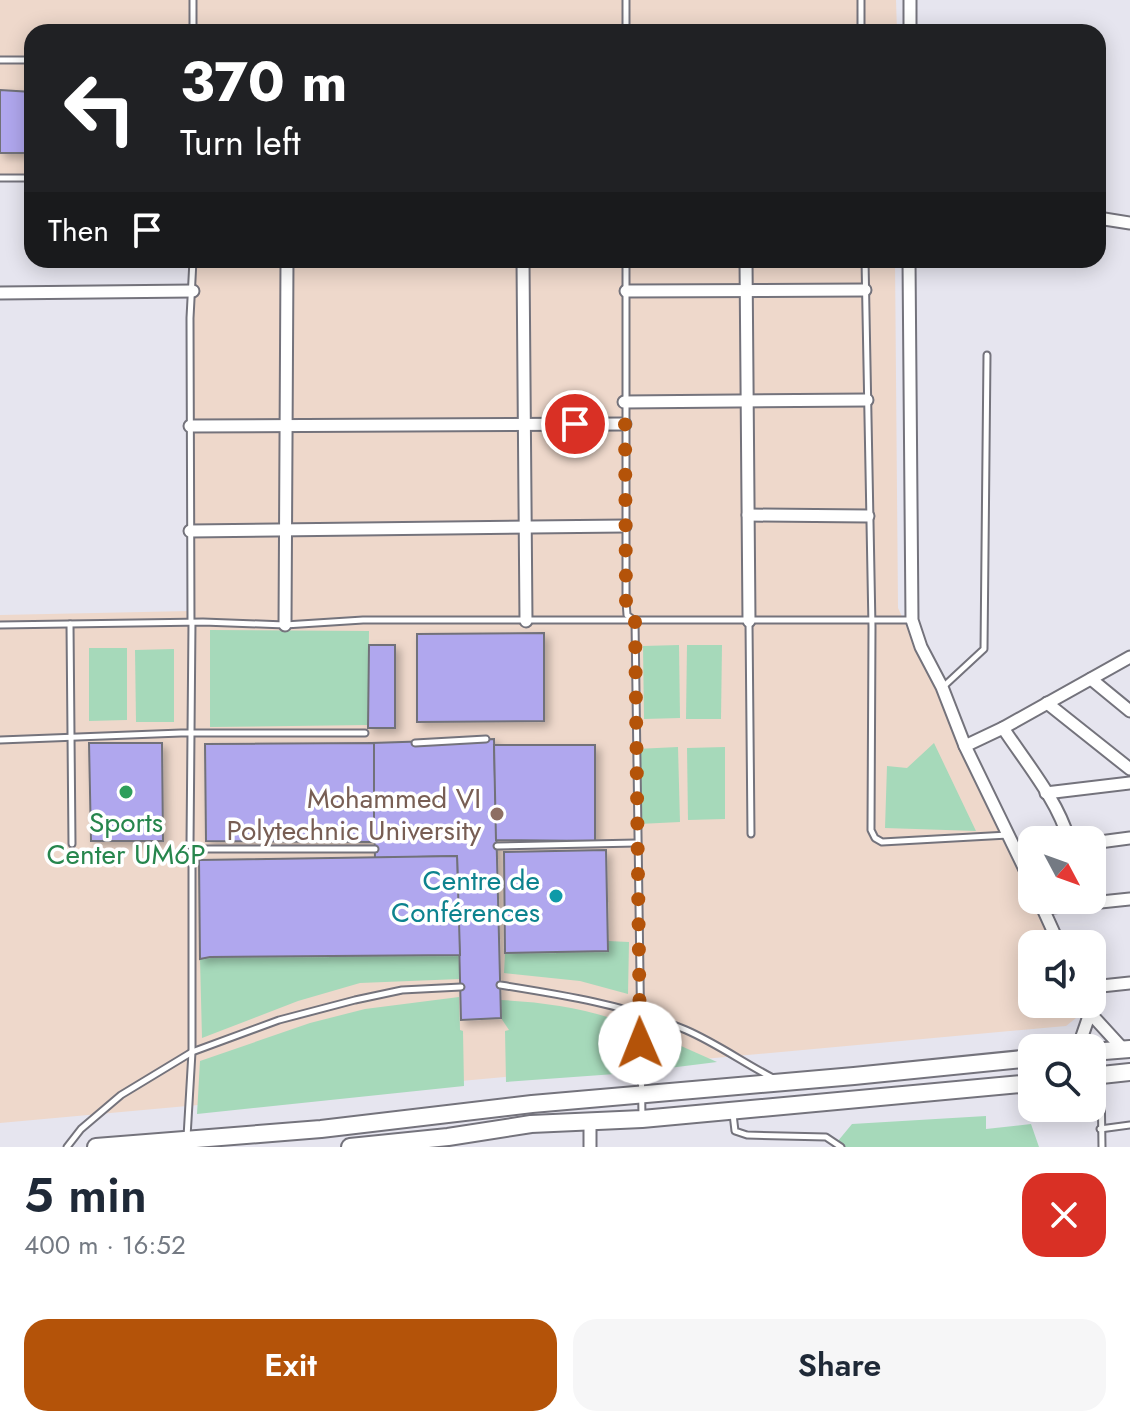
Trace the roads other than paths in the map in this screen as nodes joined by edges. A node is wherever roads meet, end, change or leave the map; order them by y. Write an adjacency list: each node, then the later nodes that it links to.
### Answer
1 (193, 0): 5 (lane)
2 (626, 0): 6 (lane)
3 (861, 0): 7 (lane)
4 (910, 0): 8 (street)
5 (193, 24)
6 (626, 24)
7 (861, 24)
8 (910, 24)
9 (0, 60): 10 (lane)
10 (24, 60)
11 (0, 178): 12 (lane)
12 (24, 178)
13 (1106, 219): 14 (street)
14 (1130, 223)
15 (193, 268): 24 (lane)
16 (287, 268): 34 (street)
17 (523, 268): 32 (street)
18 (626, 268): 25 (lane)
19 (746, 268): 22 (street)
20 (865, 268): 23 (lane)
21 (909, 268): 42 (street)
22 (746, 290): 23 (street); 25 (street); 29 (street)
23 (865, 290): 28 (lane)
24 (193, 291): 26 (street); 33 (lane)
25 (626, 291): 30 (lane)
26 (0, 293)
27 (987, 355): 52 (lane)
28 (867, 400): 29 (street); 36 (lane)
29 (747, 401): 30 (street); 35 (street)
30 (624, 402): 31 (lane)
31 (625, 424): 32 (street); 37 (lane)
32 (525, 425): 34 (street); 38 (street)
33 (190, 426): 34 (street); 40 (lane)
34 (286, 426): 39 (street)
35 (748, 515): 36 (street); 45 (street)
36 (868, 516): 41 (lane)
37 (625, 526): 38 (street); 44 (lane)
38 (526, 527): 39 (street); 43 (street)
39 (285, 530): 40 (street); 49 (street)
40 (190, 531): 46 (lane)
41 (872, 620): 42 (lane); 45 (lane); 68 (lane)
42 (912, 620): 52 (street)
43 (526, 621): 44 (lane); 49 (lane)
44 (635, 621): 45 (lane); 71 (lane)
45 (749, 621): 67 (lane)
46 (192, 622): 47 (lane); 49 (lane); 56 (lane)
47 (70, 624): 48 (lane); 58 (lane)
48 (0, 625)
49 (285, 625)
50 (1130, 657): 51 (street)
51 (1091, 679): 53 (street); 54 (street)
52 (942, 687): 62 (street)
53 (1047, 703): 55 (street); 63 (street)
54 (1130, 711)
55 (1003, 728): 62 (street); 65 (street)
56 (191, 733): 57 (lane); 58 (lane); 74 (lane)
57 (365, 733)
58 (71, 736): 60 (lane); 72 (lane)
59 (486, 739): 61 (lane)
60 (0, 740)
61 (415, 743)
62 (965, 746): 68 (street)
63 (1130, 769)
64 (1130, 783): 65 (street)
65 (1046, 793): 66 (street)
66 (1064, 826)
67 (751, 834)
68 (1009, 835): 76 (street)
69 (1130, 838): 70 (street)
70 (1106, 841)
71 (636, 843): 73 (lane); 83 (lane)
72 (72, 844)
73 (497, 846)
74 (192, 849): 75 (lane); 87 (lane)
75 (375, 849)
76 (1018, 854)
77 (1130, 899): 78 (street)
78 (1106, 901)
79 (1130, 983): 81 (street)
80 (500, 985): 83 (lane)
81 (1106, 986)
82 (461, 987): 87 (lane)
83 (640, 1014): 91 (lane); 93 (lane)
84 (1097, 1018): 85 (street)
85 (1126, 1049): 86 (street)
86 (1106, 1051)
87 (192, 1052): 100 (lane); 103 (lane)
88 (1018, 1059): 91 (street)
89 (1130, 1072): 90 (street)
90 (1106, 1074)
91 (779, 1081): 93 (street)
92 (1018, 1084): 94 (street)
93 (641, 1095): 95 (lane); 100 (street)
94 (732, 1110): 95 (street); 107 (lane)
95 (642, 1119): 96 (street)
96 (590, 1121): 101 (street); 106 (street)
97 (1099, 1122): 99 (lane)
98 (1130, 1125): 99 (lane)
99 (1100, 1129): 108 (lane)
100 (187, 1138): 104 (street)
101 (393, 1145): 102 (street)
102 (372, 1146): 105 (street)
103 (67, 1147)
104 (96, 1147)
105 (350, 1147)
106 (590, 1147)
107 (841, 1147)
108 (1102, 1147)

